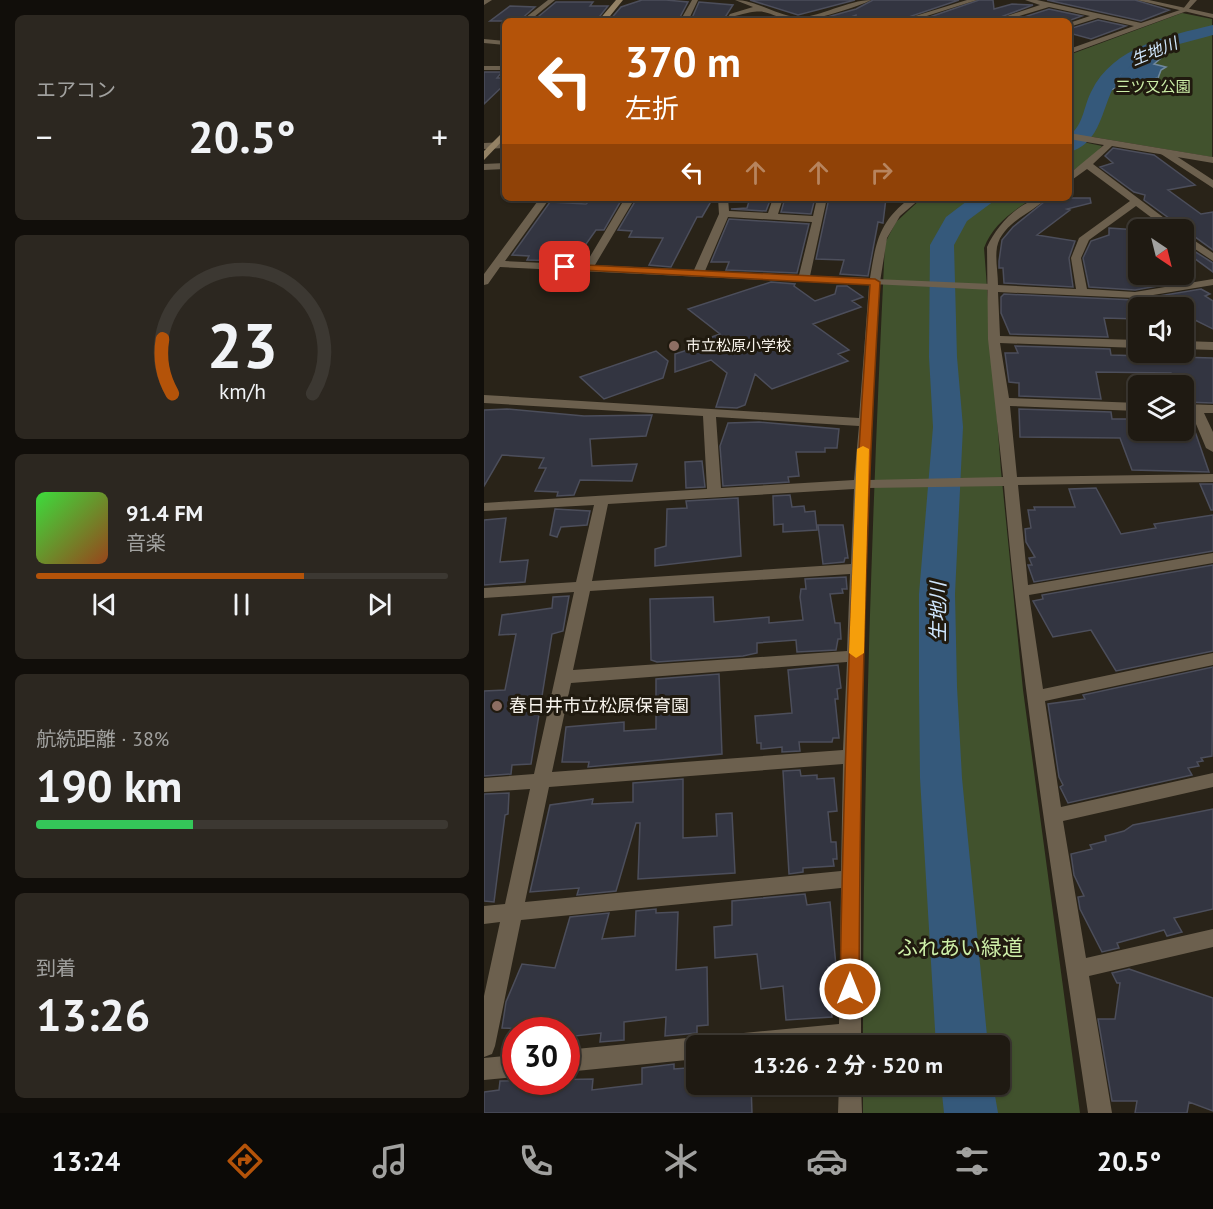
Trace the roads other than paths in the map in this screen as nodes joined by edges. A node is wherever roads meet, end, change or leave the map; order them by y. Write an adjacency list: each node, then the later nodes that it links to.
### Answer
1 (489, 0): 12 (street)
2 (552, 0): 19 (street)
3 (620, 0): 20 (main road)
4 (695, 0): 21 (street)
5 (738, 0): 15 (street)
6 (833, 0): 13 (street)
7 (868, 0): 13 (street)
8 (974, 0): 25 (street)
9 (1028, 0): 14 (street)
10 (1140, 0): 16 (street)
11 (1194, 0): 16 (street)
12 (484, 3)
13 (846, 5): 24 (street)
14 (1049, 5): 17 (street); 26 (street)
15 (760, 8): 22 (street); 23 (street)
16 (1187, 10): 18 (street); 28 (street)
17 (1097, 16): 27 (street); 28 (street)
18 (1213, 16)
19 (529, 18)
20 (605, 18)
21 (686, 18)
22 (730, 18)
23 (789, 18)
24 (807, 18)
25 (913, 18)
26 (1006, 18)
27 (1072, 24)
28 (1139, 25): 31 (street)
29 (484, 41): 30 (street)
30 (501, 43)
31 (1072, 51)
32 (484, 68): 33 (street)
33 (502, 68)
34 (502, 135): 37 (main road)
35 (1072, 136): 36 (street)
36 (1110, 143): 38 (street); 41 (street)
37 (489, 146): 39 (main road)
38 (1165, 152): 40 (street); 45 (street)
39 (484, 157)
40 (1213, 160)
41 (1088, 165): 44 (street); 53 (street)
42 (502, 166): 43 (street)
43 (484, 167)
44 (1072, 177)
45 (1213, 185)
46 (543, 201): 62 (street)
47 (628, 201): 63 (street)
48 (723, 201): 54 (street)
49 (777, 201): 55 (street)
50 (821, 201): 56 (street)
51 (912, 201): 67 (street)
52 (1038, 201): 69 (street)
53 (1136, 201): 57 (street); 70 (street)
54 (724, 214): 55 (street); 64 (street)
55 (772, 217): 56 (street)
56 (817, 219): 65 (street)
57 (1160, 219)
58 (1194, 244): 60 (street)
59 (1213, 245): 60 (street)
60 (1198, 247): 61 (street)
61 (1213, 258)
62 (498, 264): 63 (street); 66 (street)
63 (588, 268): 64 (street)
64 (698, 274): 65 (street)
65 (804, 279): 67 (street)
66 (484, 282)
67 (875, 282): 69 (street); 82 (street)
68 (1213, 282): 70 (street)
69 (992, 288): 70 (street); 71 (street)
70 (1082, 292)
71 (994, 339): 72 (street); 76 (street)
72 (1128, 344)
73 (1194, 345): 74 (street)
74 (1213, 346)
75 (484, 399): 80 (street)
76 (1003, 402): 77 (street); 85 (street)
77 (1128, 407)
78 (1194, 409): 79 (street)
79 (1213, 409)
80 (709, 413): 82 (street); 87 (street)
81 (1194, 417): 83 (street)
82 (865, 422): 86 (street)
83 (1213, 448)
84 (1213, 478): 85 (street)
85 (1006, 480): 86 (street); 93 (street)
86 (866, 484): 87 (street); 91 (street)
87 (714, 492): 88 (street)
88 (602, 499): 89 (street); 92 (street)
89 (484, 507)
90 (1213, 558): 93 (street)
91 (859, 568): 92 (street); 95 (street)
92 (584, 586): 94 (street); 97 (street)
93 (1021, 591): 98 (street)
94 (484, 593)
95 (856, 656): 97 (street); 99 (street)
96 (1213, 660): 98 (street)
97 (564, 677): 101 (street)
98 (1036, 697): 103 (street)
99 (852, 756): 101 (street); 104 (street)
100 (1213, 780): 103 (street)
101 (541, 781): 102 (street); 105 (street)
102 (484, 785)
103 (1053, 816): 108 (street)
104 (850, 879): 105 (street); 109 (street)
105 (511, 912): 106 (street); 110 (street)
106 (484, 915)
107 (1213, 938): 108 (street)
108 (1078, 969): 117 (street)
109 (850, 1035)
110 (484, 1046)
111 (686, 1049): 112 (street)
112 (580, 1060)
113 (502, 1067): 114 (street)
114 (484, 1069)
115 (850, 1095): 116 (street)
116 (850, 1113)
117 (1100, 1113)

